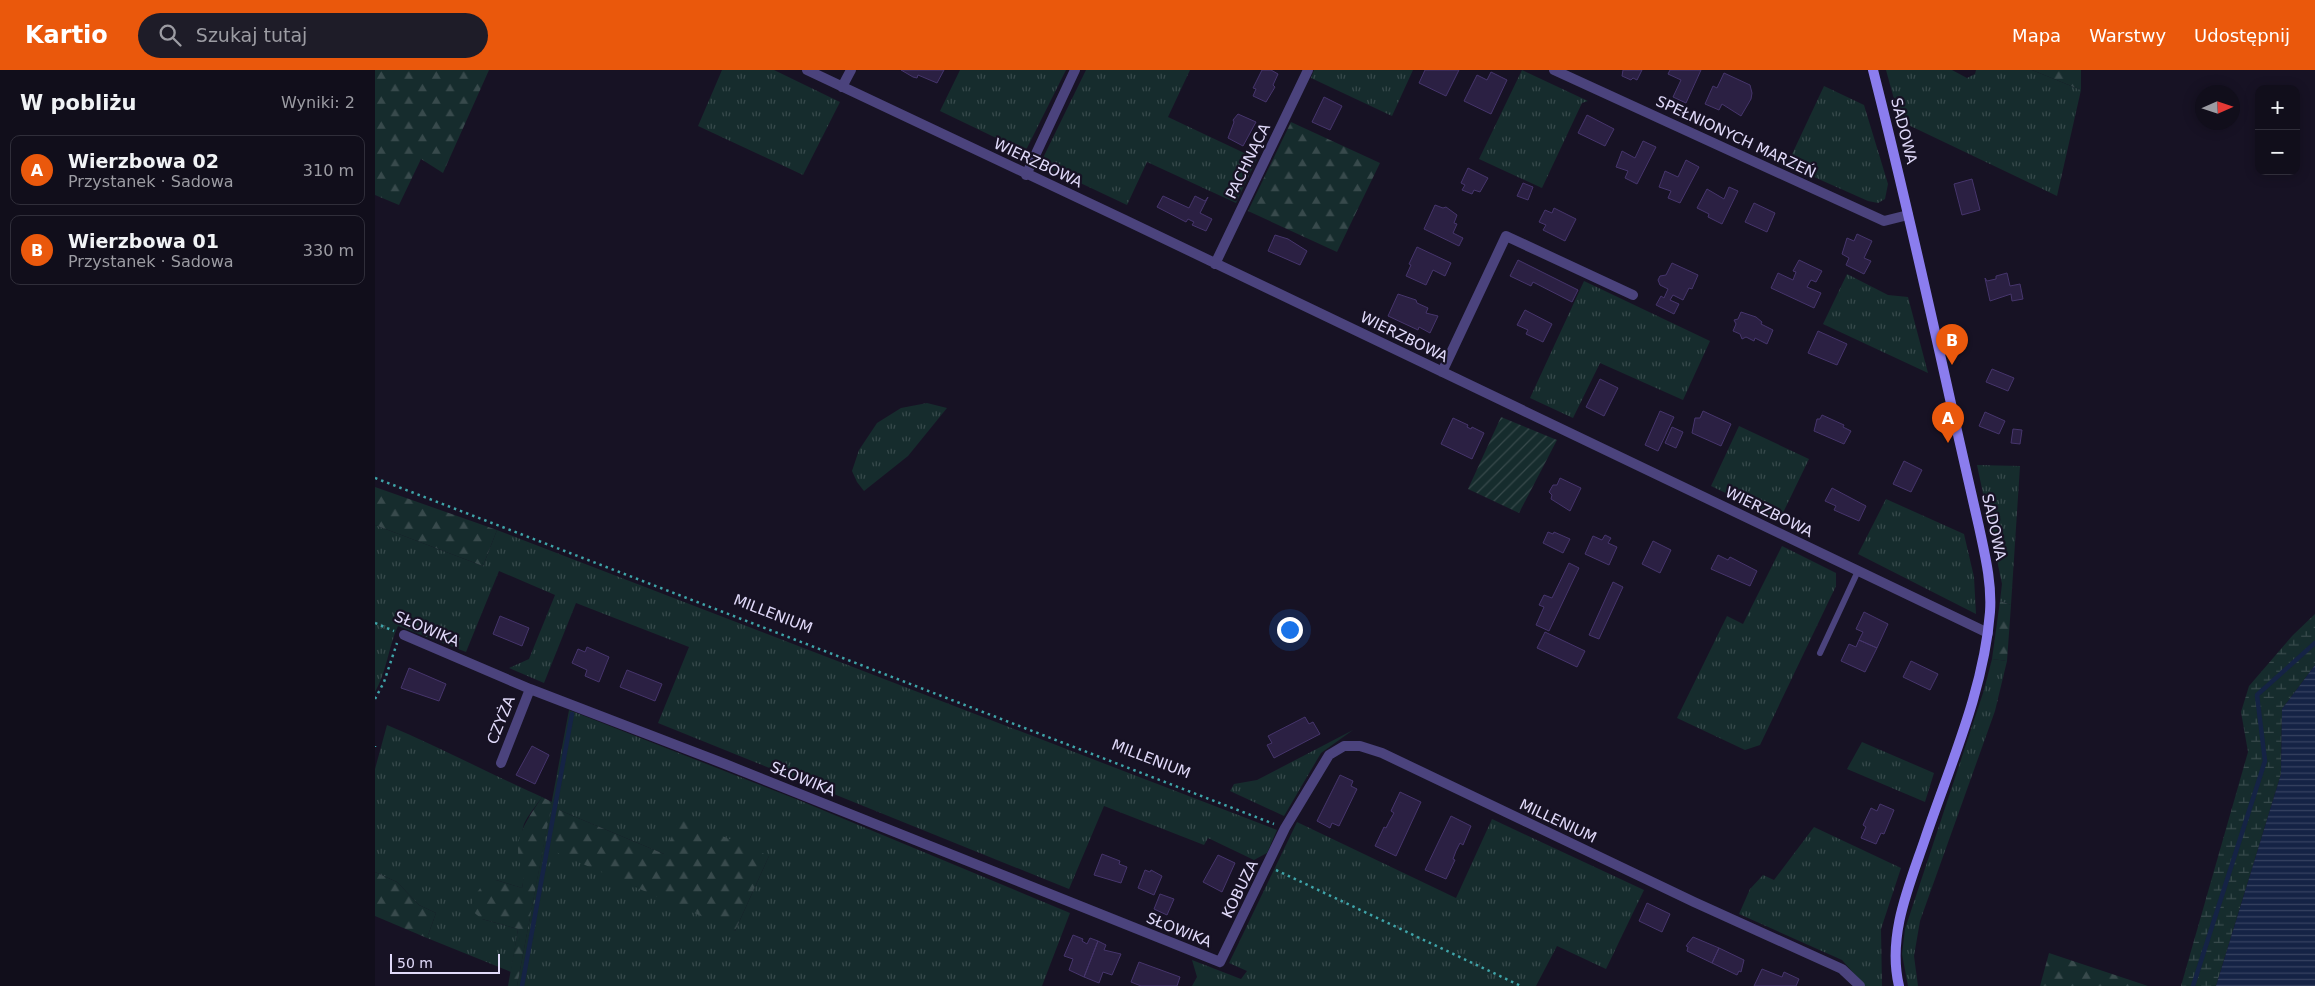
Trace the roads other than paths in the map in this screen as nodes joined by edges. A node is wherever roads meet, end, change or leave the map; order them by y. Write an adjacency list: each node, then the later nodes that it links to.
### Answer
1 (807, 70): 7 (street, WIERZBOWA)
2 (851, 70): 7 (street)
3 (1075, 70): 8 (street)
4 (1308, 70): 10 (street, PACHNĄCA)
5 (1553, 70): 9 (street, SPEŁNIONYCH MARZEŃ)
6 (1873, 70): 9 (street, SADOWA)
7 (842, 87): 8 (street, WIERZBOWA)
8 (1026, 175): 10 (street, WIERZBOWA)
9 (1908, 215): 14 (street, SADOWA)
10 (1215, 264): 12 (street, WIERZBOWA)
11 (1633, 294): 12 (street)
12 (1442, 372): 13 (street, WIERZBOWA)
13 (1858, 571): 14 (street, WIERZBOWA); 16 (lane)
14 (1988, 633): 22 (street, SADOWA)
15 (404, 635): 17 (street, SŁOWIKA)
16 (1820, 654)
17 (530, 689): 18 (street, CZYŻA); 20 (street, SŁOWIKA)
18 (501, 763)
19 (1285, 828): 20 (street, KOBUZA); 21 (street, MILLENIUM)
20 (1220, 962)
21 (1860, 986)
22 (1899, 986)

